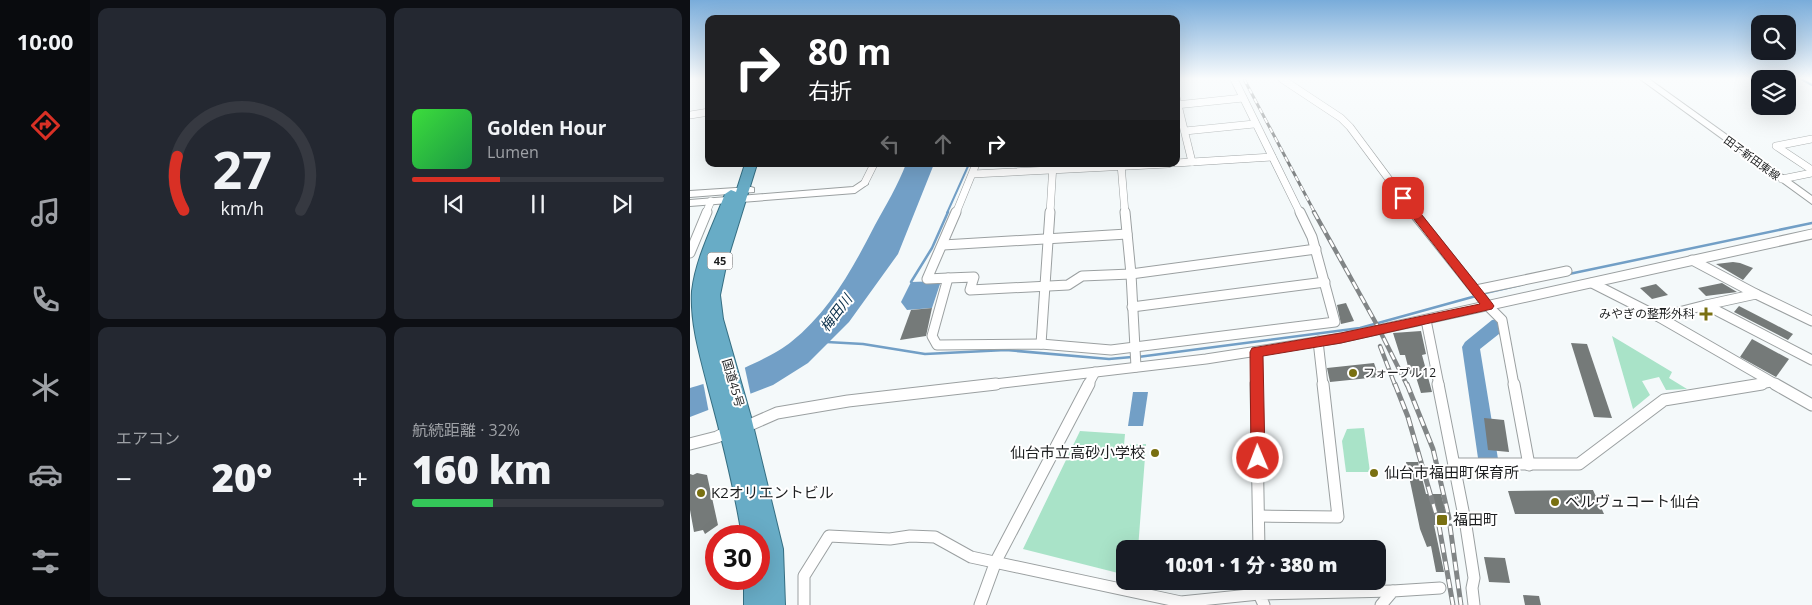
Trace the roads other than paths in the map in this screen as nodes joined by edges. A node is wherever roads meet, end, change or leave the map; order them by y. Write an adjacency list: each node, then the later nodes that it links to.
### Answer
1 (1247, 107): 7 (street)
2 (1325, 107): 43 (street)
3 (1683, 107): 21 (street, 田子新田東線)
4 (705, 113): 6 (street)
5 (1180, 113): 8 (street)
6 (690, 115)
7 (1254, 124): 8 (street); 10 (street)
8 (1185, 131): 11 (street)
9 (1812, 139): 19 (street)
10 (1272, 157): 11 (street); 34 (street)
11 (1192, 162): 12 (street)
12 (1180, 163)
13 (741, 167): 24 (highway, 国道45号 / 45)
14 (750, 167): 24 (highway, 国道45号 / 45)
15 (872, 167): 22 (street)
16 (975, 167): 20 (street)
17 (1053, 167): 20 (street); 31 (street)
18 (1121, 167): 28 (street)
19 (1812, 172): 21 (street)
20 (974, 174): 33 (street)
21 (1782, 179): 26 (street, 田子新田東線)
22 (865, 182): 24 (street)
23 (690, 194): 24 (street)
24 (736, 195): 25 (street); 60 (highway, 国道45号 / 45)
25 (711, 201): 27 (street); 35 (street)
26 (1812, 201)
27 (690, 203)
28 (1128, 234): 31 (street); 38 (street)
29 (1812, 234): 30 (street)
30 (1800, 236): 32 (street); 36 (street)
31 (1049, 240): 33 (street); 42 (street)
32 (1812, 241)
33 (943, 245): 39 (street)
34 (1316, 248): 38 (street); 40 (street)
35 (690, 253)
36 (1692, 260): 41 (street); 44 (street)
37 (1567, 271): 43 (street)
38 (1131, 274): 42 (street); 47 (street)
39 (948, 278): 42 (street); 52 (street)
40 (1325, 282): 47 (street); 53 (street)
41 (1592, 283): 45 (street); 48 (street)
42 (1045, 287): 52 (street)
43 (1476, 290): 45 (street)
44 (1756, 294): 46 (street); 50 (street)
45 (1485, 303): 49 (street); 63 (street)
46 (1706, 305): 48 (street); 55 (street)
47 (1132, 307): 53 (street)
48 (1658, 317): 58 (street)
49 (1426, 320): 51 (street); 62 (street)
50 (1812, 321)
51 (1318, 341): 54 (street); 64 (street)
52 (1040, 344): 53 (street)
53 (1135, 349): 56 (street)
54 (1256, 352): 56 (street); 64 (street)
55 (1812, 360)
56 (1136, 365): 57 (street)
57 (1095, 372): 60 (street); 67 (street)
58 (1771, 382): 59 (street); 63 (street)
59 (1812, 405)
60 (735, 425): 61 (street); 65 (highway, 国道45号 / 45); 73 (highway, 国道45号 / 45)
61 (690, 444)
62 (1454, 464): 63 (street); 77 (street)
63 (1529, 464)
64 (1259, 516): 66 (street)
65 (750, 525)
66 (1259, 540)
67 (996, 561): 71 (street); 74 (street); 75 (street)
68 (1440, 588): 70 (street)
69 (755, 590): 72 (highway)
70 (1393, 590): 71 (street); 76 (street)
71 (1261, 600)
72 (755, 605)
73 (774, 605)
74 (804, 605)
75 (980, 605)
76 (1381, 605)
77 (1474, 605)

